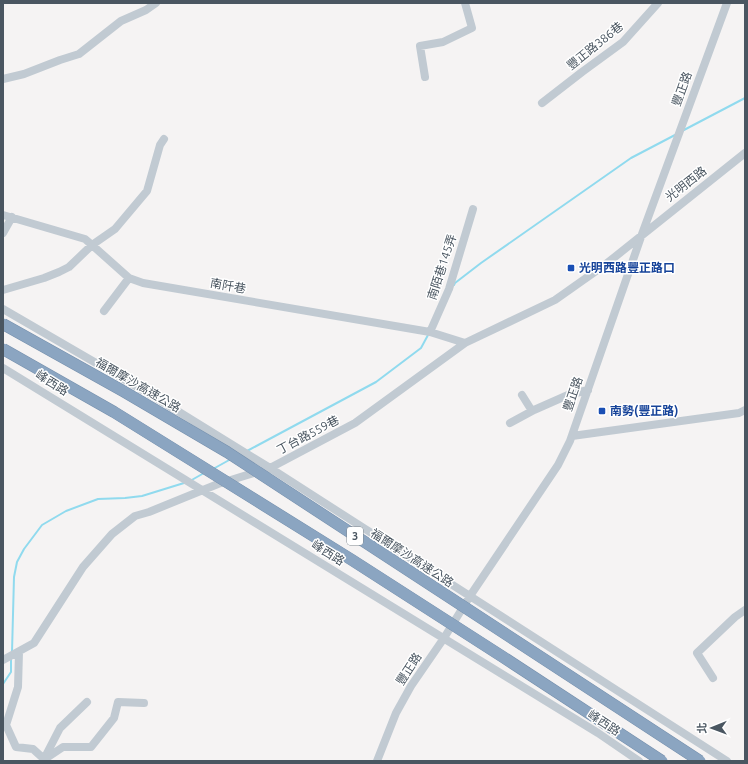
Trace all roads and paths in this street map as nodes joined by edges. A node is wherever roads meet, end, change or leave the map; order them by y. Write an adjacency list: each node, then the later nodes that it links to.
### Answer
1 (156, 3): 6 (street)
2 (465, 3): 5 (street)
3 (658, 3): 7 (street, 豐正路386巷)
4 (727, 3): 14 (street, 豐正路)
5 (425, 77)
6 (3, 79)
7 (542, 103)
8 (164, 139): 15 (street)
9 (745, 153): 14 (street, 光明西路)
10 (473, 208): 21 (street, 南陌巷145弄)
11 (3, 215): 12 (street, 南阡巷)
12 (12, 217): 13 (street); 15 (street, 南阡巷)
13 (3, 233)
14 (642, 234): 22 (street, 丁台路559巷); 25 (street, 豐正路)
15 (92, 245): 16 (street, 南阡巷); 17 (street)
16 (129, 278): 19 (street); 21 (street, 南阡巷)
17 (3, 290)
18 (3, 309): 31 (street)
19 (104, 311)
20 (3, 324): 45 (highway, 福爾摩沙高速公路 / 3, bridge)
21 (430, 332): 22 (street, 南阡巷)
22 (465, 343): 31 (street, 丁台路559巷)
23 (3, 349): 44 (highway, 3, bridge)
24 (3, 368): 32 (street, 峰西路)
25 (588, 390): 27 (street); 30 (street, 豐正路)
26 (522, 395): 27 (street)
27 (532, 411): 29 (street)
28 (744, 413): 30 (street)
29 (510, 423)
30 (572, 436): 33 (street, 豐正路)
31 (270, 468): 32 (street, 丁台路559巷); 33 (street)
32 (203, 490): 35 (street, 峰西路); 36 (street, 丁台路559巷)
33 (470, 596): 35 (street, 豐正路); 46 (street)
34 (745, 610): 38 (street)
35 (444, 638): 42 (street, 豐正路); 43 (street, 峰西路)
36 (18, 653): 37 (street, 丁台路559巷); 41 (street)
37 (5, 659)
38 (713, 678)
39 (87, 702): 41 (street)
40 (144, 703): 41 (street)
41 (44, 760)
42 (377, 761)
43 (639, 761)
44 (662, 761)
45 (700, 761)
46 (727, 761)

